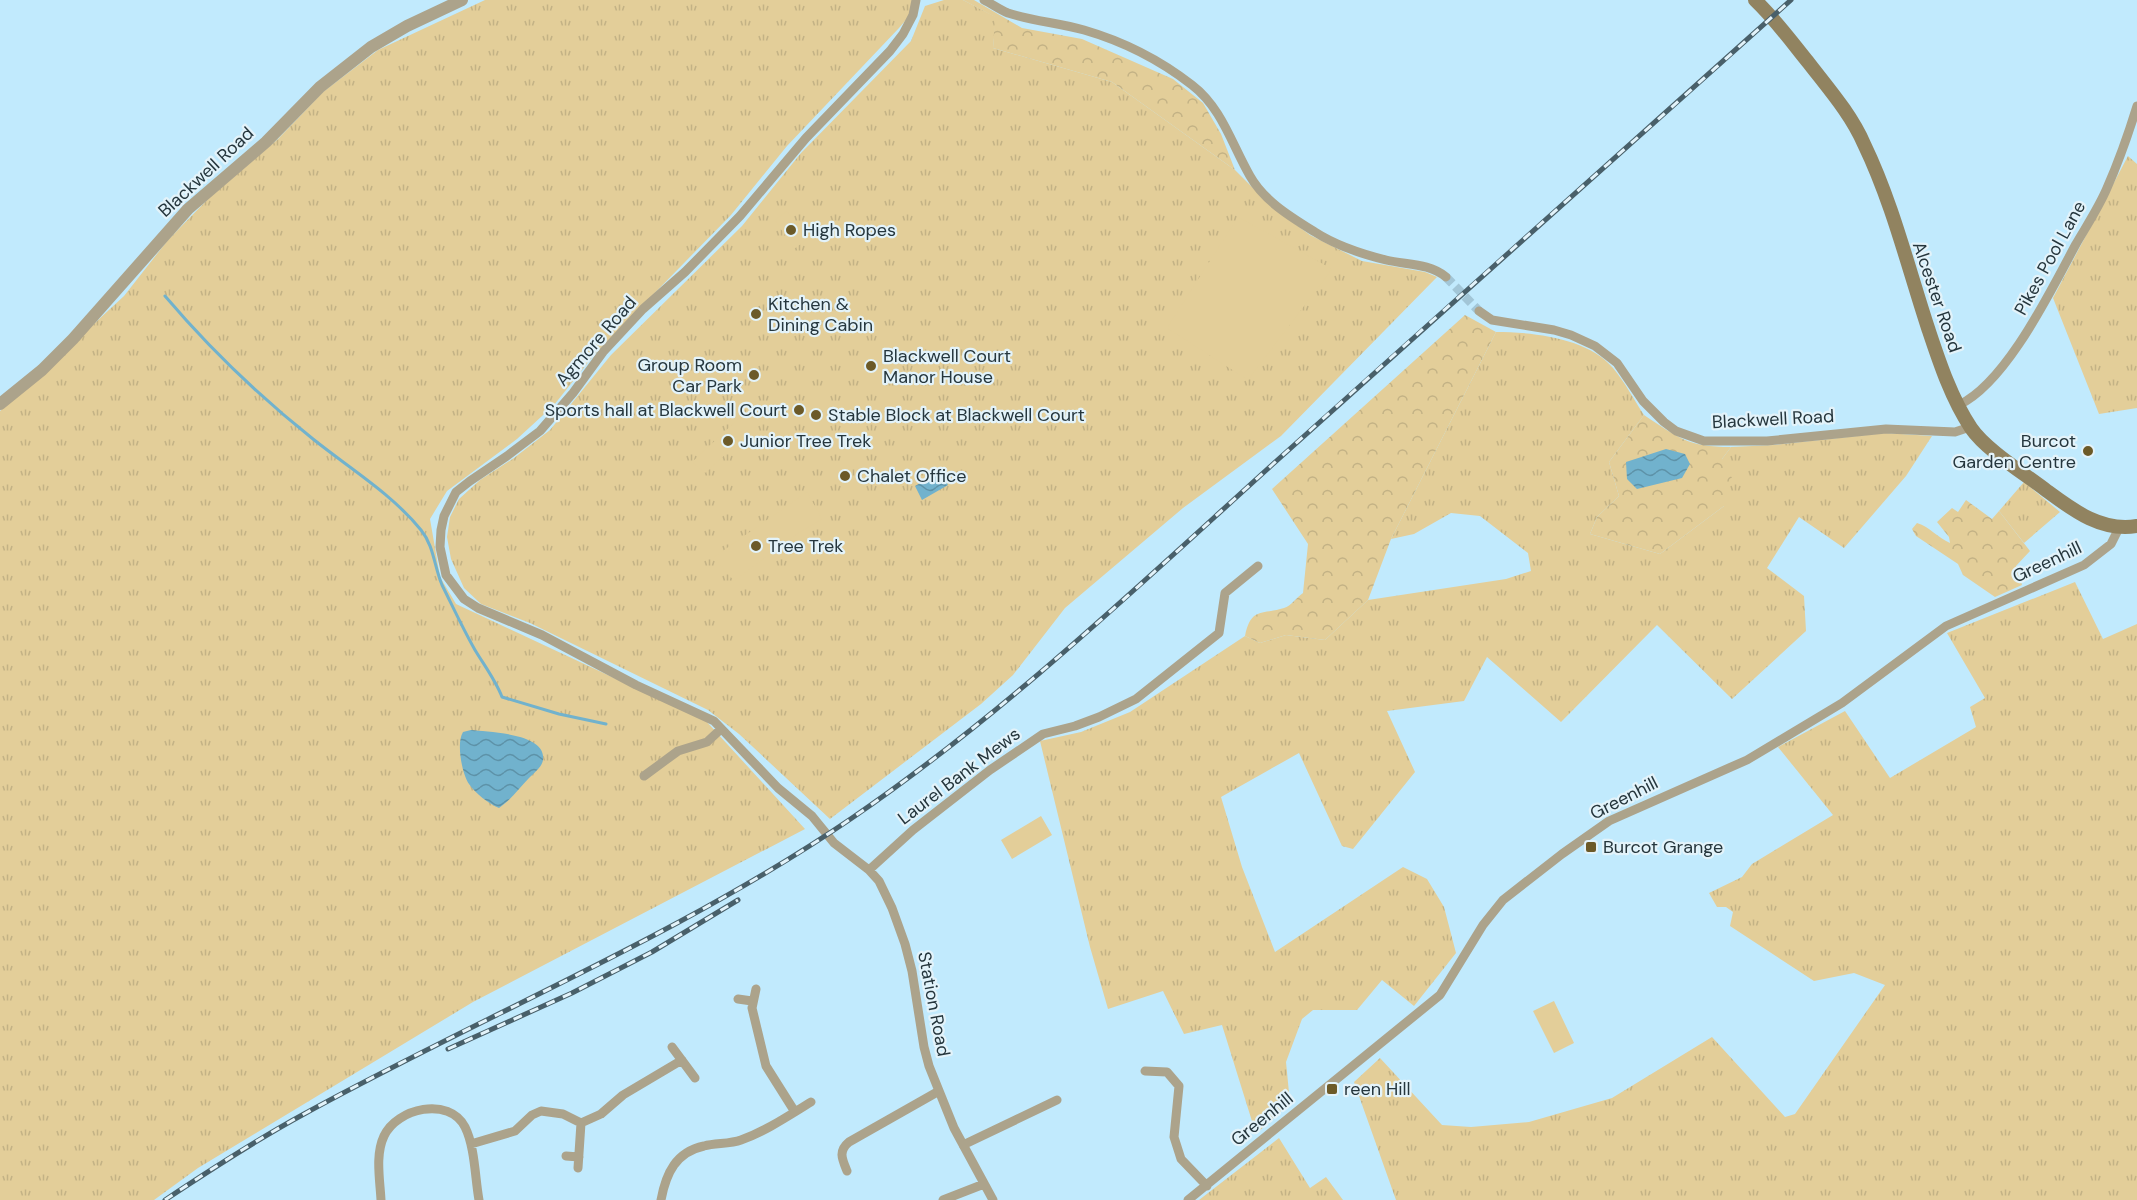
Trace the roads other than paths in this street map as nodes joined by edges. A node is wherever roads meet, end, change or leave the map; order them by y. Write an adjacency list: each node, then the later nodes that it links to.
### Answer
1 (462, 0): 8 (street, Blackwell Road)
2 (916, 0): 14 (street, Agmore Road)
3 (984, 0): 6 (street)
4 (1755, 0): 9 (main road, Alcester Road)
5 (2137, 106): 9 (street, Pikes Pool Lane)
6 (1446, 277)
7 (1479, 310): 10 (street, Blackwell Road)
8 (0, 404)
9 (1959, 405): 10 (main road, Alcester Road)
10 (1970, 427): 12 (main road, Alcester Road)
11 (2137, 526): 12 (main road, Alcester Road)
12 (2119, 528): 37 (street, Greenhill)
13 (1258, 566): 17 (street, Laurel Bank Mews)
14 (721, 729): 15 (street); 16 (street, Agmore Road)
15 (644, 776)
16 (824, 829): 17 (street, Station Road)
17 (869, 870): 25 (street, Station Road)
18 (756, 989): 20 (street)
19 (738, 999): 20 (street)
20 (752, 1001): 28 (street)
21 (672, 1047): 22 (street)
22 (682, 1060): 24 (street); 29 (street)
23 (1145, 1071): 37 (street)
24 (695, 1078)
25 (939, 1091): 31 (street, Station Road); 35 (street)
26 (1057, 1100): 31 (street)
27 (811, 1102): 28 (street)
28 (795, 1112): 40 (street)
29 (581, 1123): 30 (street); 33 (street)
30 (471, 1144): 38 (street); 39 (street)
31 (963, 1145): 36 (street, Station Road)
32 (566, 1156): 33 (street)
33 (579, 1157): 34 (street)
34 (578, 1168)
35 (847, 1171)
36 (984, 1184): 41 (street); 42 (street, Station Road)
37 (1207, 1186): 43 (street, Greenhill)
38 (381, 1200)
39 (479, 1200)
40 (662, 1200)
41 (943, 1200)
42 (993, 1200)
43 (1188, 1200)

